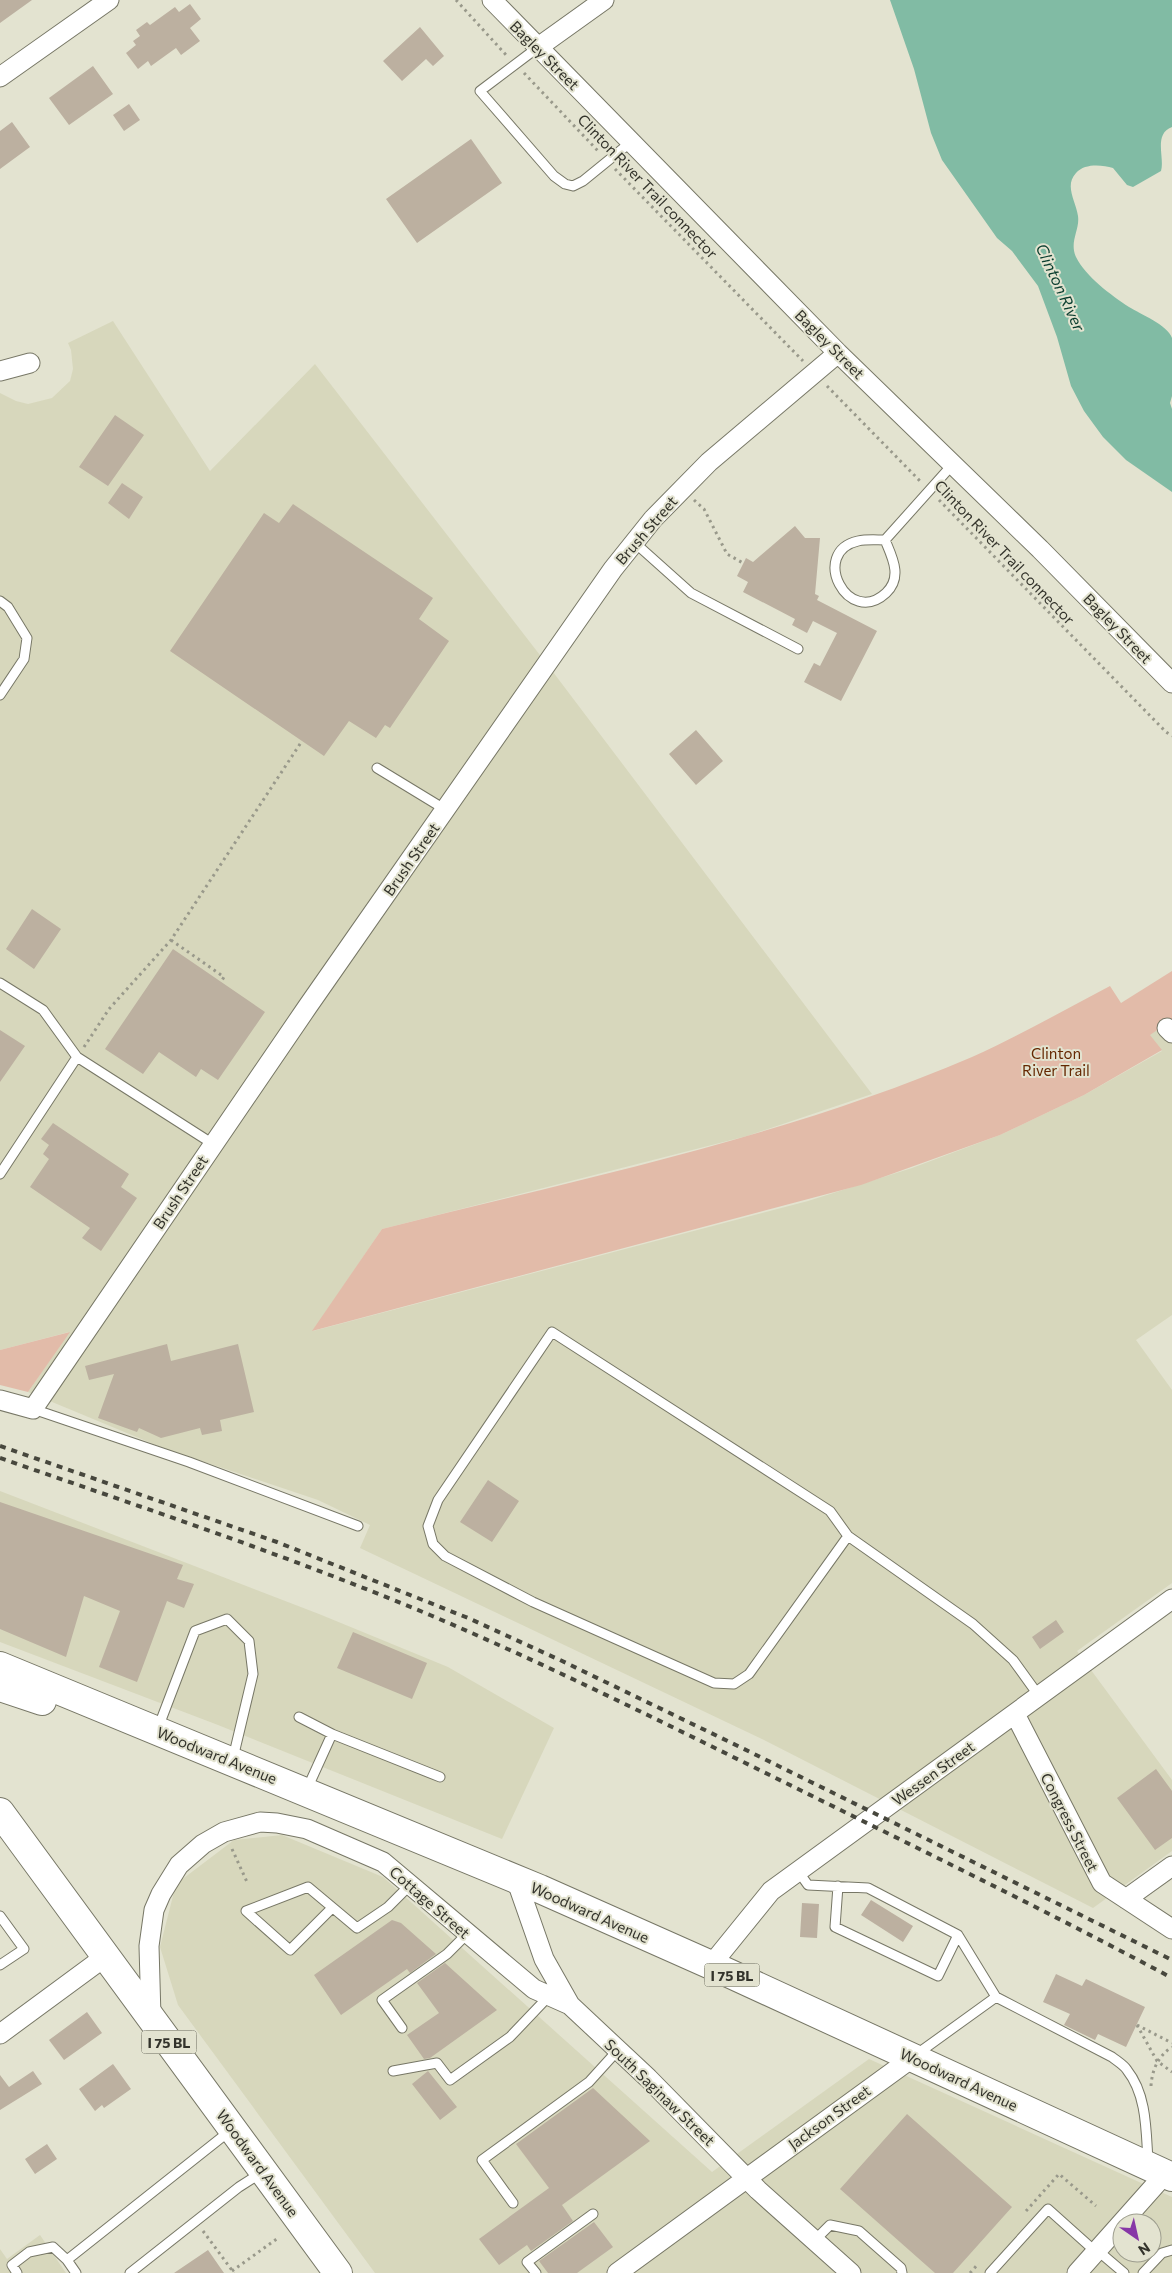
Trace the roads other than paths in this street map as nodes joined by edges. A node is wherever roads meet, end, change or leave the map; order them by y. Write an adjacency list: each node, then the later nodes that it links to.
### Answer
1 (110, 0): 5 (street)
2 (492, 0): 4 (street, Bagley Street)
3 (604, 0): 4 (street)
4 (537, 48): 6 (street, Bagley Street); 6 (lane)
5 (0, 77)
6 (631, 142): 7 (street, Bagley Street)
7 (838, 353): 10 (street, Bagley Street); 12 (street, Brush Street)
8 (30, 363): 9 (street)
9 (0, 372)
10 (953, 464): 11 (lane); 15 (street, Bagley Street)
11 (885, 540): 11 (lane)
12 (634, 542): 14 (lane); 18 (street, Brush Street)
13 (0, 601): 16 (lane)
14 (798, 648)
15 (1172, 683)
16 (0, 694)
17 (377, 768): 18 (lane)
18 (446, 810): 21 (street, Brush Street)
19 (0, 983): 20 (lane)
20 (77, 1058): 21 (lane); 22 (lane)
21 (213, 1144): 24 (street, Brush Street)
22 (0, 1174)
23 (0, 1400): 24 (street)
24 (33, 1409): 25 (lane)
25 (358, 1526)
26 (848, 1536): 26 (lane); 30 (lane)
27 (1172, 1599): 30 (street, Wessen Street)
28 (0, 1666): 33 (main road, Woodward Avenue / I 75 BL)
29 (0, 1687): 33 (main road)
30 (1039, 1696): 31 (street, Wessen Street)
31 (1015, 1714): 40 (street, Wessen Street); 44 (street, Congress Street)
32 (299, 1717): 34 (lane)
33 (157, 1731): 35 (main road, Woodward Avenue / I 75 BL); 35 (lane)
34 (332, 1734): 36 (lane); 37 (lane)
35 (233, 1761): 37 (main road, Woodward Avenue / I 75 BL)
36 (440, 1777)
37 (306, 1792): 41 (main road, Woodward Avenue / I 75 BL)
38 (0, 1812): 50 (main road, Woodward Avenue / I 75 BL)
39 (1172, 1866): 44 (street)
40 (798, 1871): 43 (lane); 52 (street, Wessen Street)
41 (516, 1879): 52 (main road, Woodward Avenue / I 75 BL); 55 (street, South Saginaw Street)
42 (411, 1884): 45 (lane); 48 (street, Cottage Street); 56 (street, Cottage Street)
43 (838, 1886): 49 (lane); 49 (lane)
44 (1126, 1900): 47 (street, Congress Street)
45 (332, 1908): 45 (lane)
46 (0, 1916): 51 (lane)
47 (1172, 1929)
48 (467, 1934): 53 (street, Cottage Street); 57 (lane)
49 (958, 1935): 54 (lane)
50 (106, 1956): 56 (main road, Woodward Avenue / I 75 BL); 58 (street)
51 (0, 1965)
52 (711, 1965): 60 (main road, Woodward Avenue / I 75 BL)
53 (549, 1996): 55 (street, Cottage Street); 61 (lane)
54 (996, 1997): 60 (lane); 64 (lane)
55 (570, 2006): 59 (street, South Saginaw Street)
56 (151, 2017): 62 (main road, Woodward Avenue / I 75 BL)
57 (402, 2028)
58 (0, 2034)
59 (618, 2050): 65 (street, South Saginaw Street); 66 (lane)
60 (912, 2058): 64 (main road, Woodward Avenue / I 75 BL); 65 (street, Jackson Street)
61 (393, 2072)
62 (233, 2129): 63 (main road, Woodward Avenue / I 75 BL); 71 (lane)
63 (264, 2172): 74 (lane); 75 (main road, Woodward Avenue / I 75 BL)
64 (1162, 2172): 70 (street)
65 (746, 2177): 68 (street, South Saginaw Street); 77 (street, Jackson Street)
66 (513, 2203)
67 (593, 2214): 76 (lane)
68 (815, 2240): 78 (street, South Saginaw Street); 79 (lane)
69 (1172, 2250): 83 (lane)
70 (1096, 2251): 80 (lane); 81 (street); 82 (lane)
71 (67, 2260): 72 (lane); 73 (lane)
72 (17, 2273)
73 (76, 2273)
74 (130, 2273)
75 (338, 2273)
76 (536, 2273)
77 (616, 2273)
78 (851, 2273)
79 (902, 2273)
80 (990, 2273)
81 (1077, 2273)
82 (1124, 2273)
83 (1143, 2273)

